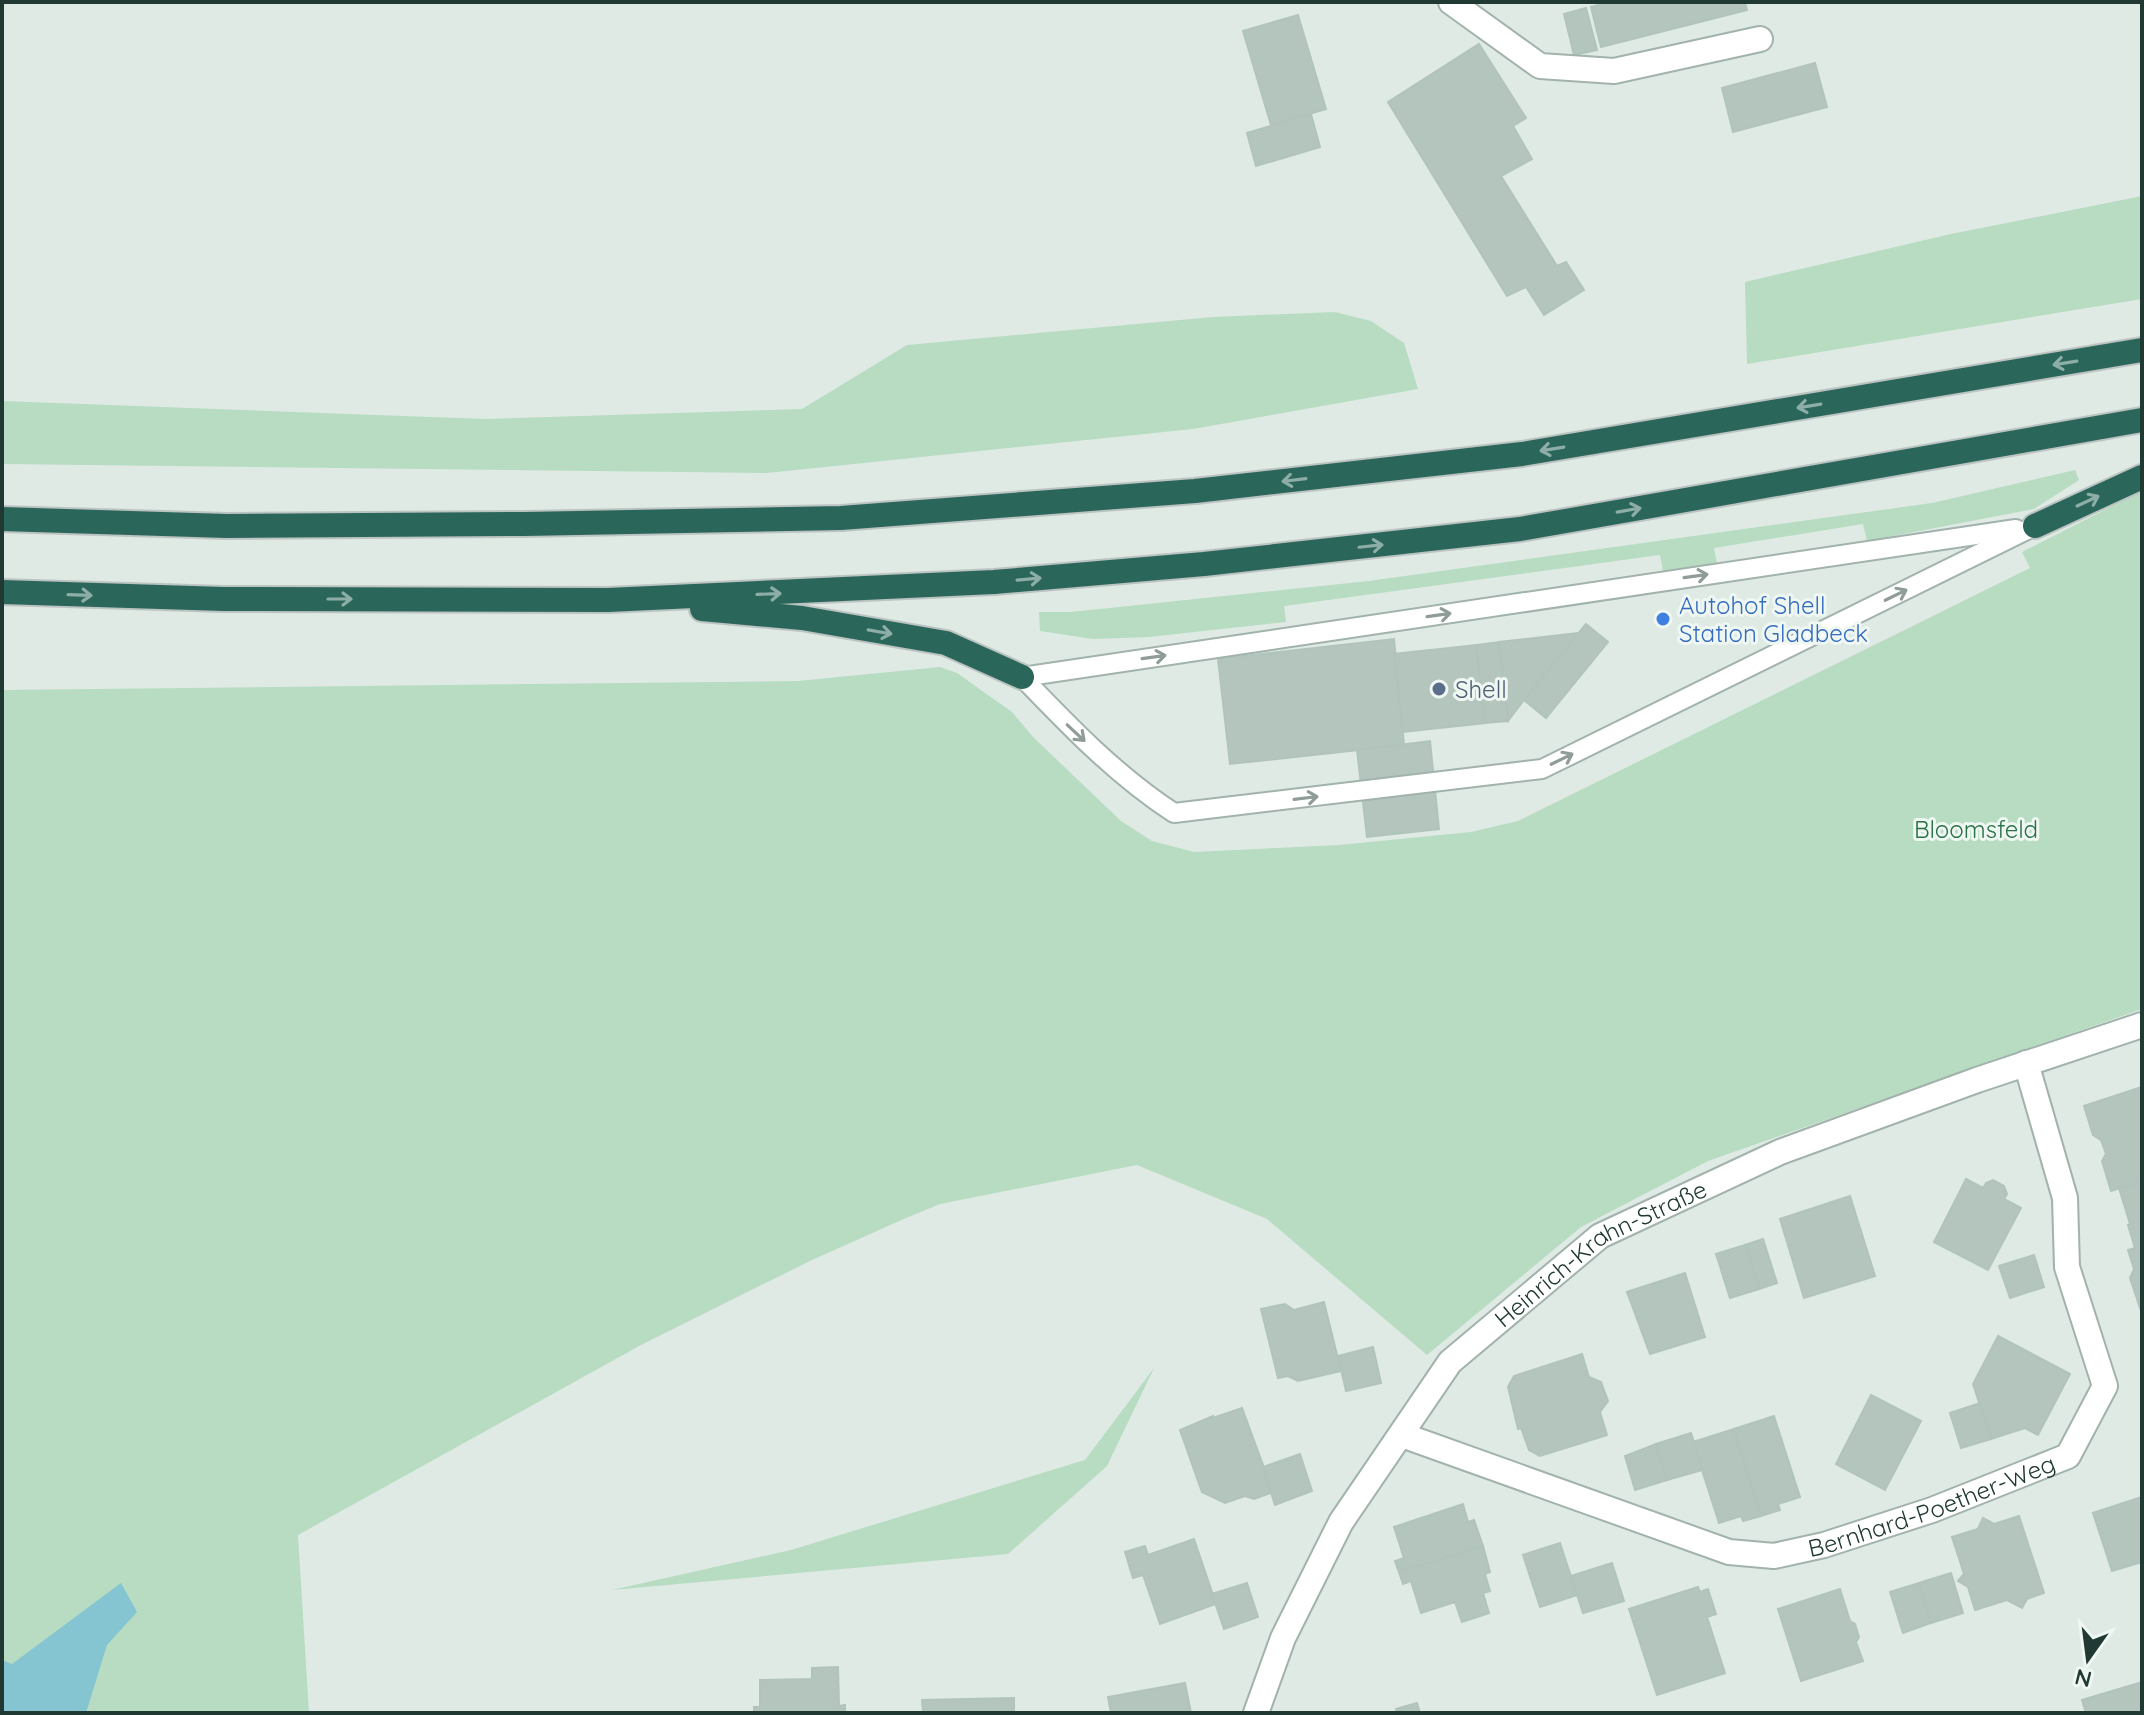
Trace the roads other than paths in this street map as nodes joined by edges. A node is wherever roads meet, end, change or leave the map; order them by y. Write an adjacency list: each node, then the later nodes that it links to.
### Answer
1 (1451, 2): 2 (street)
2 (1760, 39)
3 (2142, 350): 6 (highway, one-way to 6)
4 (2142, 420): 9 (highway, one-way to 4)
5 (2142, 477): 7 (highway, one-way to 5)
6 (2, 519)
7 (2035, 526): 10 (lane, one-way to 7); 10 (lane, one-way to 7)
8 (2, 592): 9 (highway, one-way to 9)
9 (608, 600): 10 (highway, one-way to 10)
10 (1022, 677)
11 (2142, 1025): 12 (street, Heinrich-Krahn-Straße)
12 (2026, 1063): 13 (street, Heinrich-Krahn-Straße); 13 (street, Bernhard-Poether-Weg)
13 (1402, 1435): 14 (street, Heinrich-Krahn-Straße)
14 (1256, 1713)

